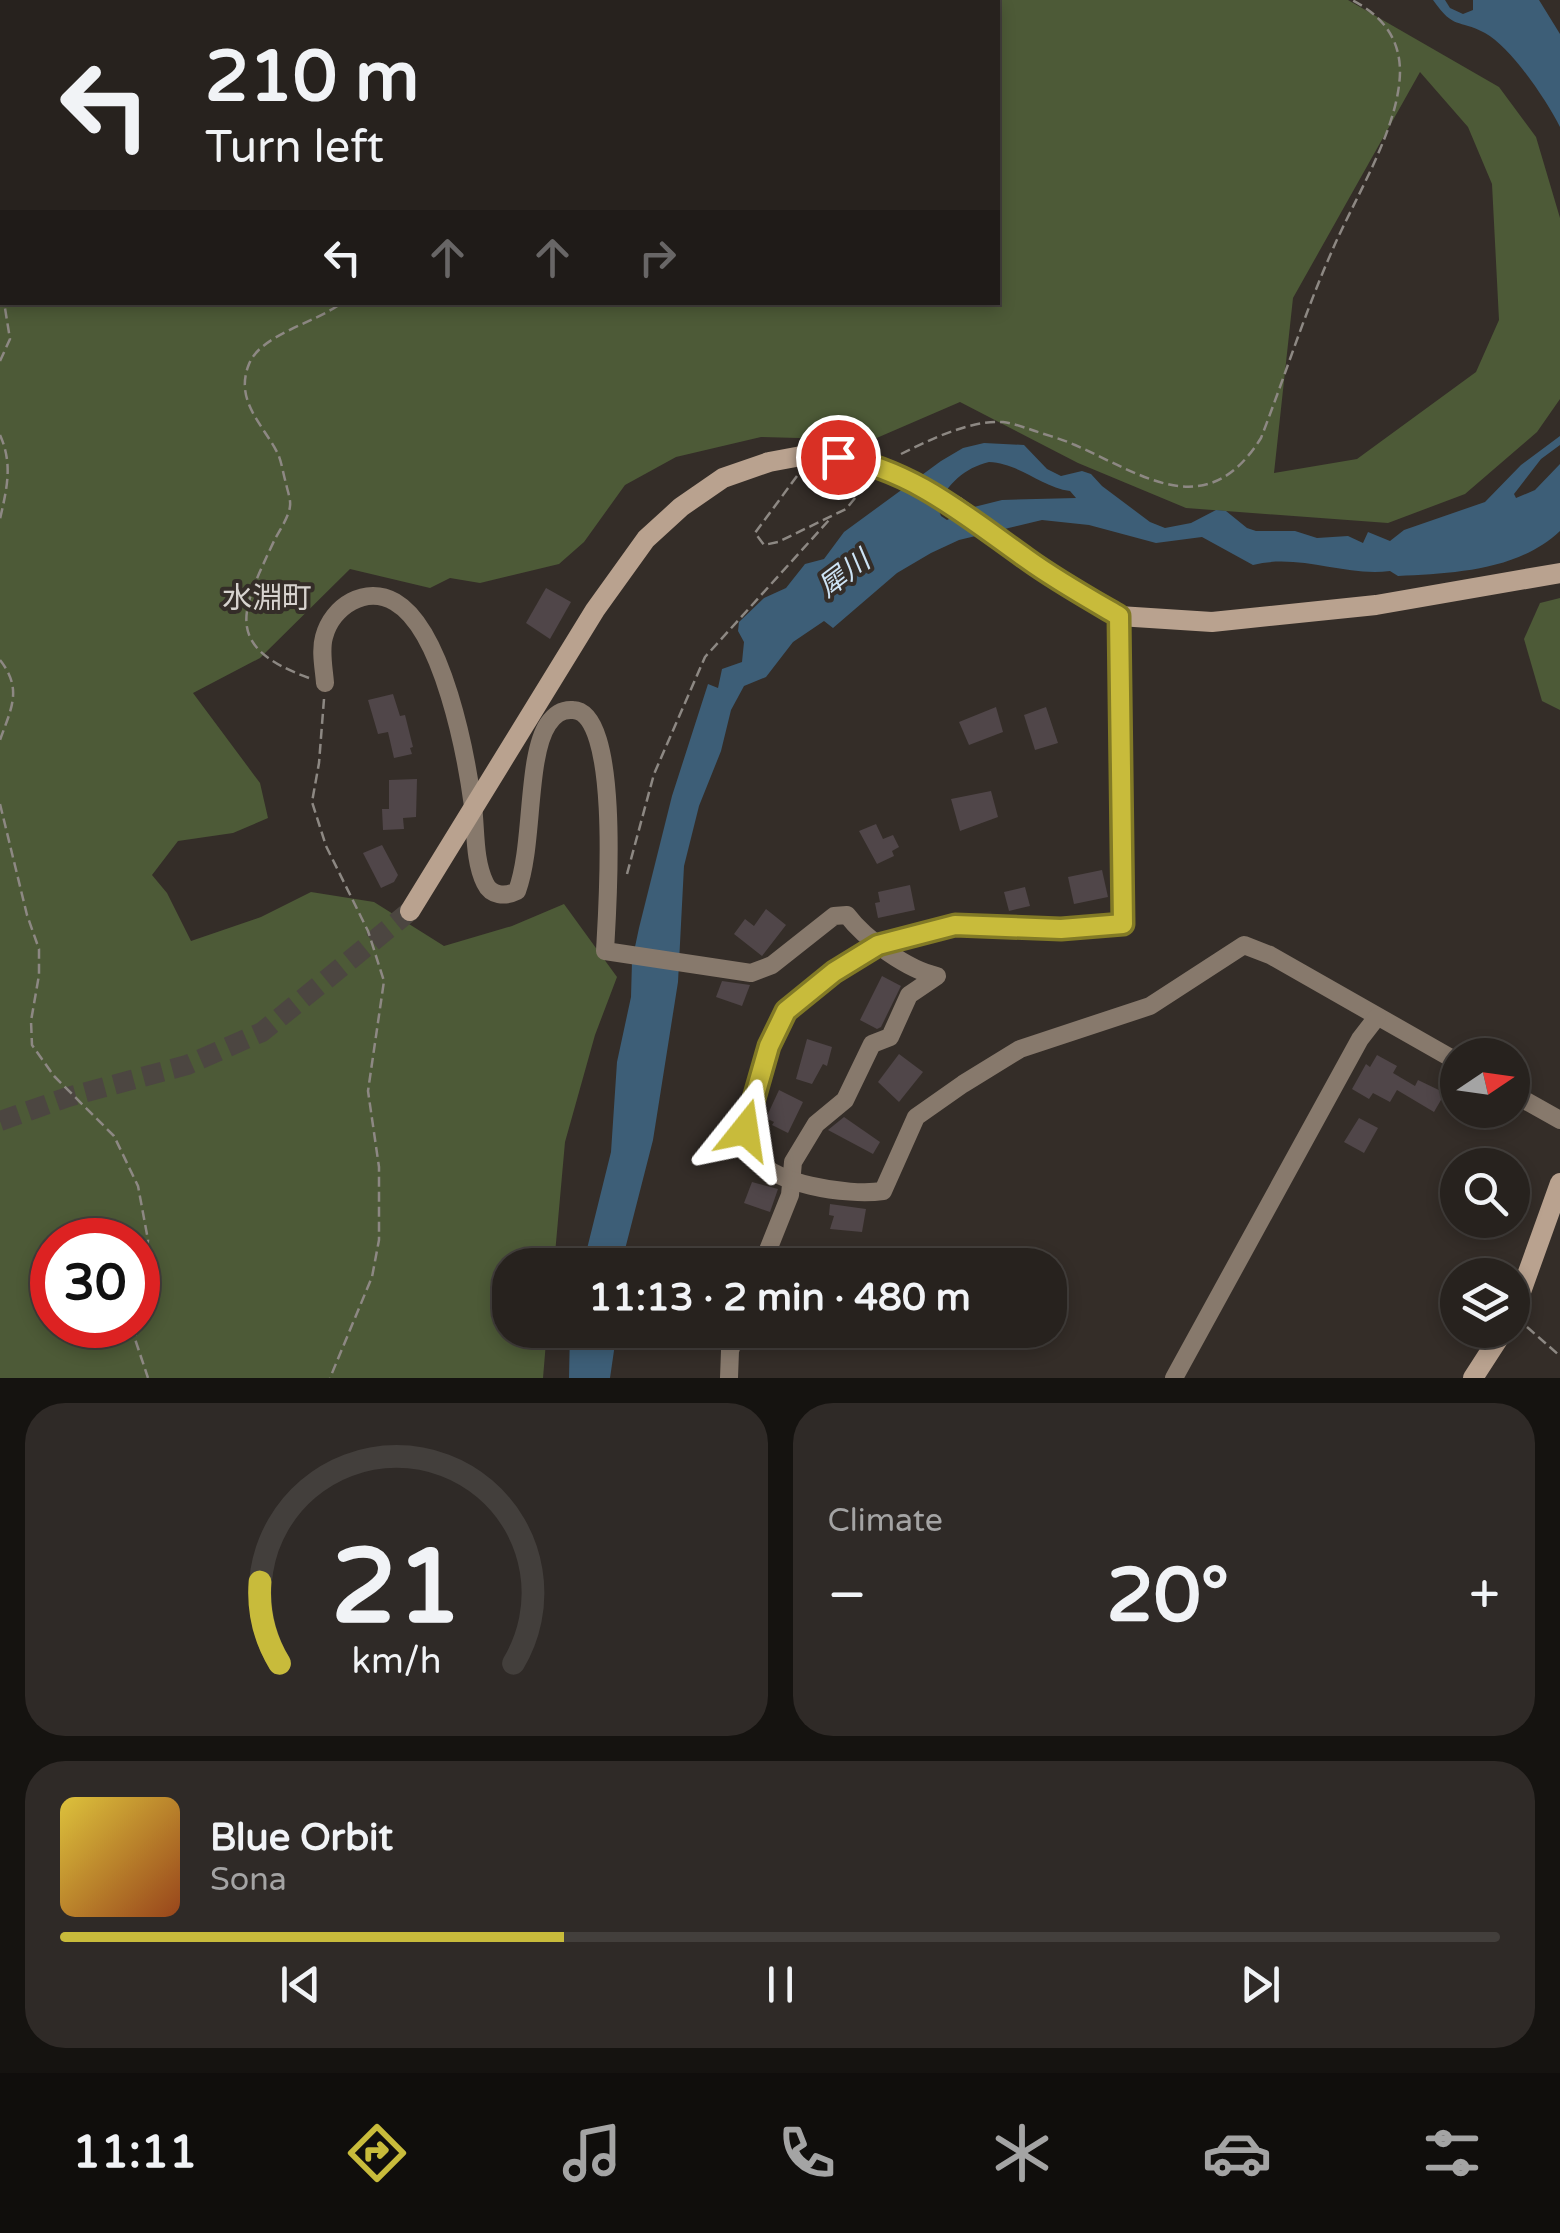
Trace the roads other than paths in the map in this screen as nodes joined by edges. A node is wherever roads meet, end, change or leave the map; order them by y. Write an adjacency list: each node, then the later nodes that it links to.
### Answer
1 (1560, 573): 2 (street)
2 (1119, 616): 4 (street); 6 (street)
3 (325, 684): 4 (street)
4 (473, 807): 5 (street); 6 (street)
5 (410, 911)
6 (878, 945): 11 (street); 11 (street)
7 (1377, 1017): 8 (street); 11 (street); 18 (street)
8 (1440, 1052)
9 (1530, 1103): 10 (street)
10 (1560, 1120)
11 (791, 1180): 13 (street)
12 (1560, 1183): 14 (street)
13 (769, 1248)
14 (1530, 1268)
15 (731, 1348): 17 (street)
16 (1492, 1348): 19 (street)
17 (729, 1378)
18 (1174, 1378)
19 (1473, 1378)

